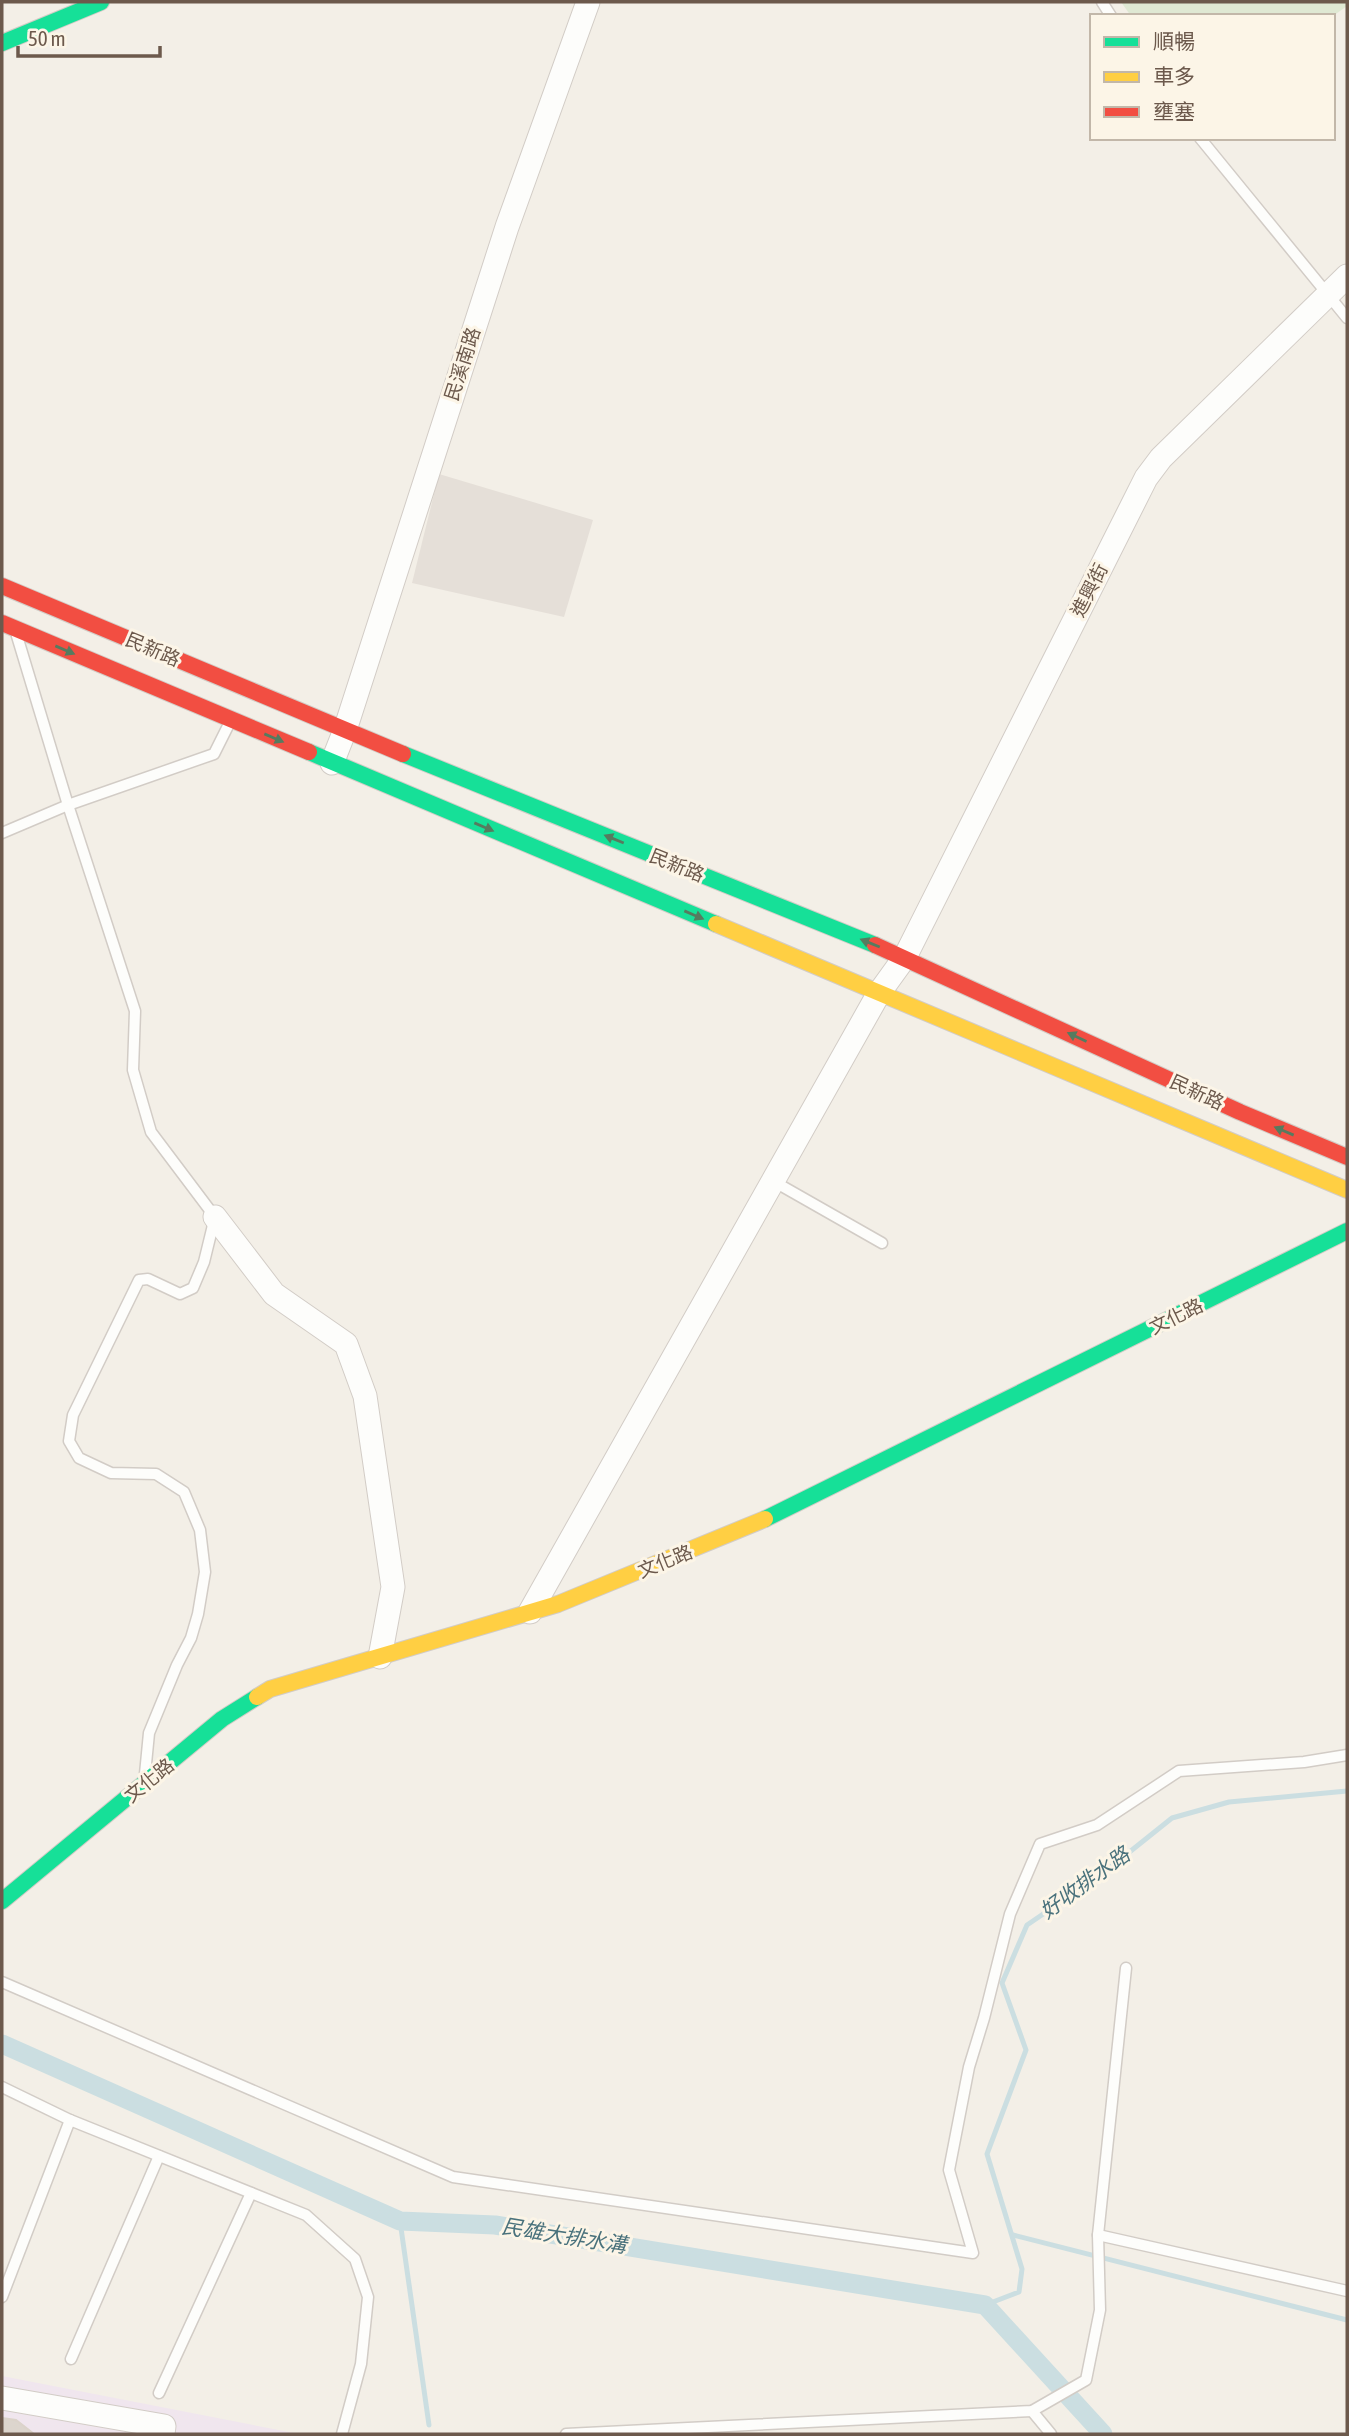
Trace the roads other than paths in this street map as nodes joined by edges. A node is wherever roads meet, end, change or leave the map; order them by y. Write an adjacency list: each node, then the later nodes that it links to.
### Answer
1 (102, 2): 3 (main road)
2 (588, 2): 11 (street, 民溪南路)
3 (2, 43)
4 (1202, 140): 6 (lane)
5 (1347, 276): 6 (street, 進興街)
6 (1329, 293): 7 (lane); 15 (street, 進興街)
7 (1347, 318)
8 (2, 586): 11 (main road, 民新路)
9 (8, 620): 10 (main road, 民新路, one-way to 10); 13 (lane)
10 (231, 719): 12 (main road, 民新路, one-way to 12); 13 (lane)
11 (345, 730): 12 (street, 民溪南路); 15 (main road, 民新路, one-way to 11)
12 (332, 763): 16 (main road, 民新路, one-way to 16)
13 (68, 805): 14 (lane); 20 (lane)
14 (2, 833)
15 (905, 957): 16 (street, 進興街); 17 (main road, 民新路, one-way to 15)
16 (879, 993): 18 (street, 進興街); 19 (main road, 民新路)
17 (1347, 1157)
18 (773, 1181): 22 (lane); 23 (street, 進興街)
19 (1347, 1190)
20 (215, 1217): 24 (street); 26 (lane)
21 (1347, 1231): 23 (main road, 文化路)
22 (882, 1243)
23 (530, 1612): 24 (main road, 文化路)
24 (380, 1657): 26 (main road, 文化路)
25 (1347, 1755): 29 (lane)
26 (144, 1783): 27 (main road, 文化路)
27 (2, 1901)
28 (1126, 1968): 34 (lane)
29 (2, 1982)
30 (2, 2087): 31 (lane)
31 (70, 2120): 32 (lane); 36 (lane)
32 (159, 2156): 33 (lane); 37 (lane)
33 (251, 2193): 38 (lane); 42 (lane)
34 (1098, 2235): 35 (lane); 40 (lane)
35 (1347, 2291)
36 (2, 2297)
37 (71, 2359)
38 (159, 2393)
39 (2, 2398): 41 (street)
40 (1031, 2412): 43 (lane); 44 (lane)
41 (163, 2434)
42 (342, 2434)
43 (566, 2434)
44 (1051, 2434)

